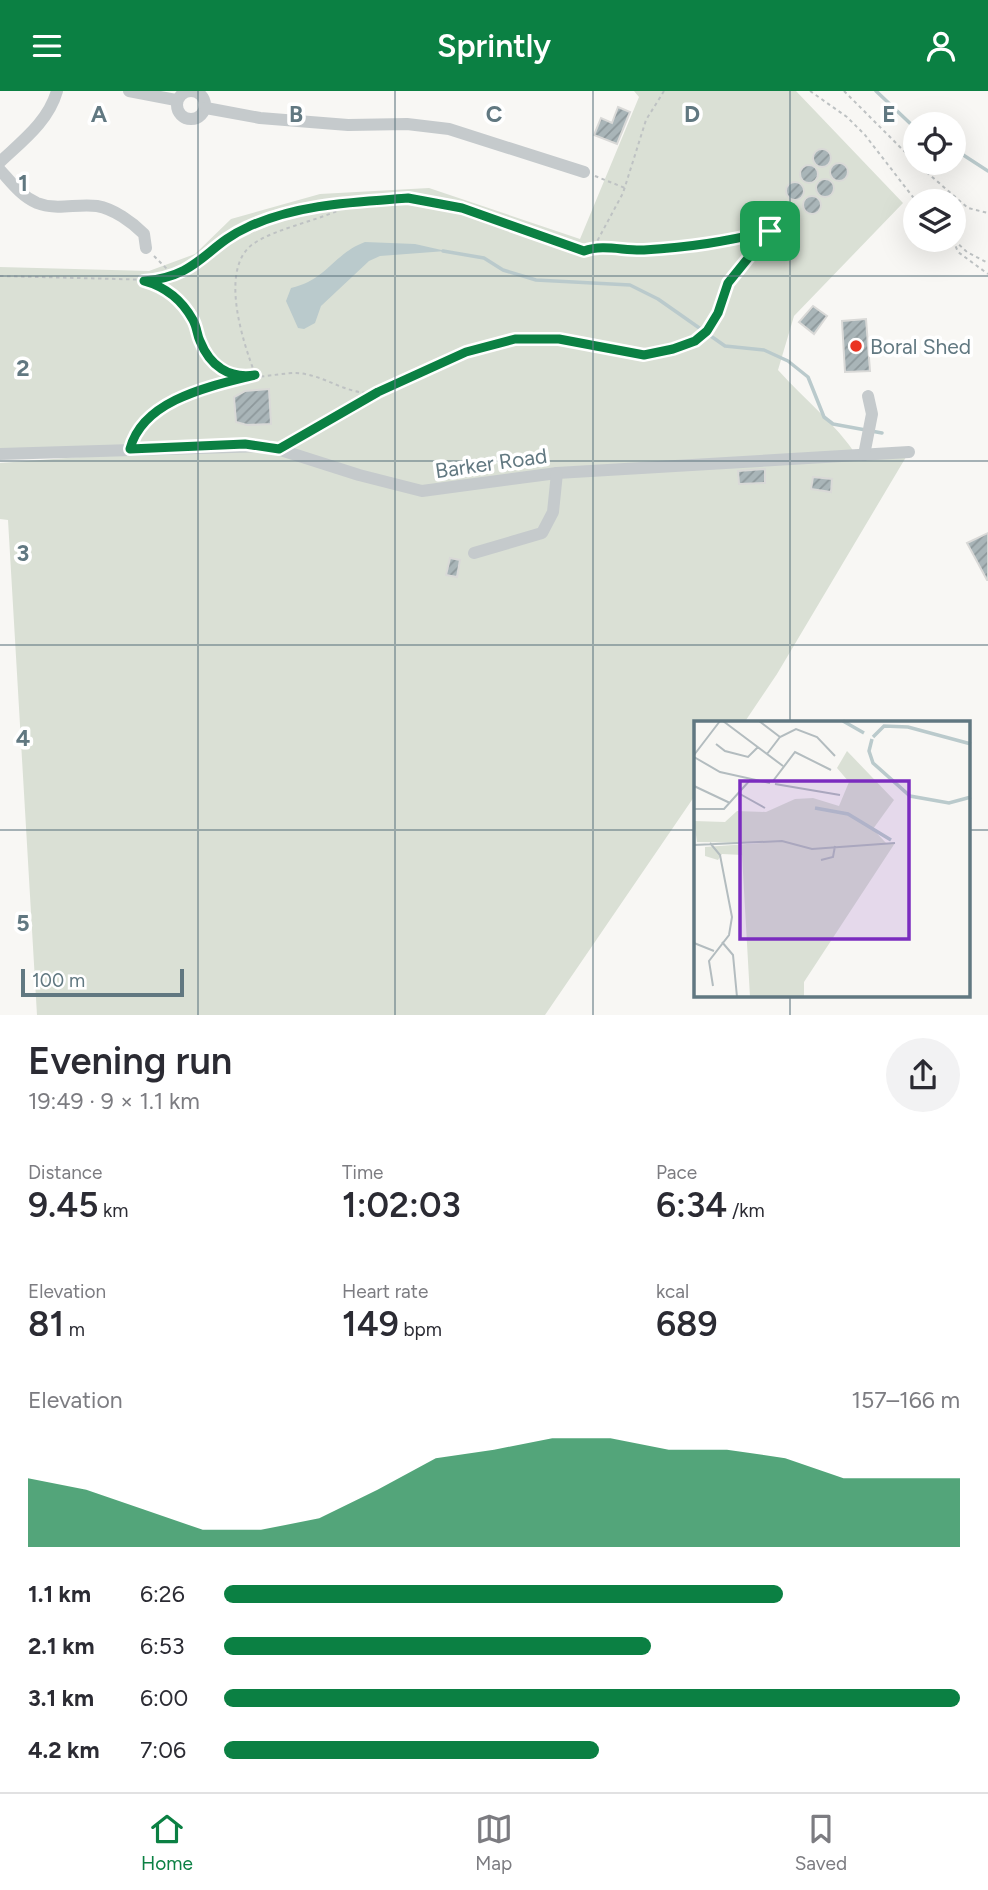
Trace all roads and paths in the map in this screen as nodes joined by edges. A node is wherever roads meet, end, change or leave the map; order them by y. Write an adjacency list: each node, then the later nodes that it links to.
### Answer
1 (57, 91): 9 (street)
2 (129, 91): 6 (street)
3 (664, 91): 13 (path)
4 (810, 91): 14 (path)
5 (844, 91): 8 (path)
6 (176, 100): 7 (street); 7 (street)
7 (206, 108): 11 (street)
8 (903, 149)
9 (0, 162)
10 (0, 170): 20 (street)
11 (584, 171): 13 (path)
12 (931, 175): 16 (path)
13 (625, 188): 19 (path)
14 (907, 189)
15 (346, 204): 19 (path); 25 (path); 28 (path)
16 (988, 213)
17 (783, 215): 18 (path)
18 (770, 231): 19 (path); 29 (path)
19 (594, 247)
20 (146, 248): 25 (path)
21 (958, 252): 24 (path)
22 (966, 252): 23 (path)
23 (988, 263)
24 (988, 274)
25 (173, 275): 27 (path)
26 (0, 276): 27 (path)
27 (144, 281): 28 (path)
28 (255, 375): 29 (path); 31 (path)
29 (378, 392): 32 (path)
30 (868, 396): 35 (street)
31 (130, 449): 32 (street, Barker Road); 34 (street, Barker Road)
32 (279, 449): 36 (street, Barker Road)
33 (909, 452): 35 (street, Barker Road)
34 (0, 454)
35 (864, 455): 36 (street, Barker Road)
36 (557, 473): 37 (street)
37 (474, 553)

